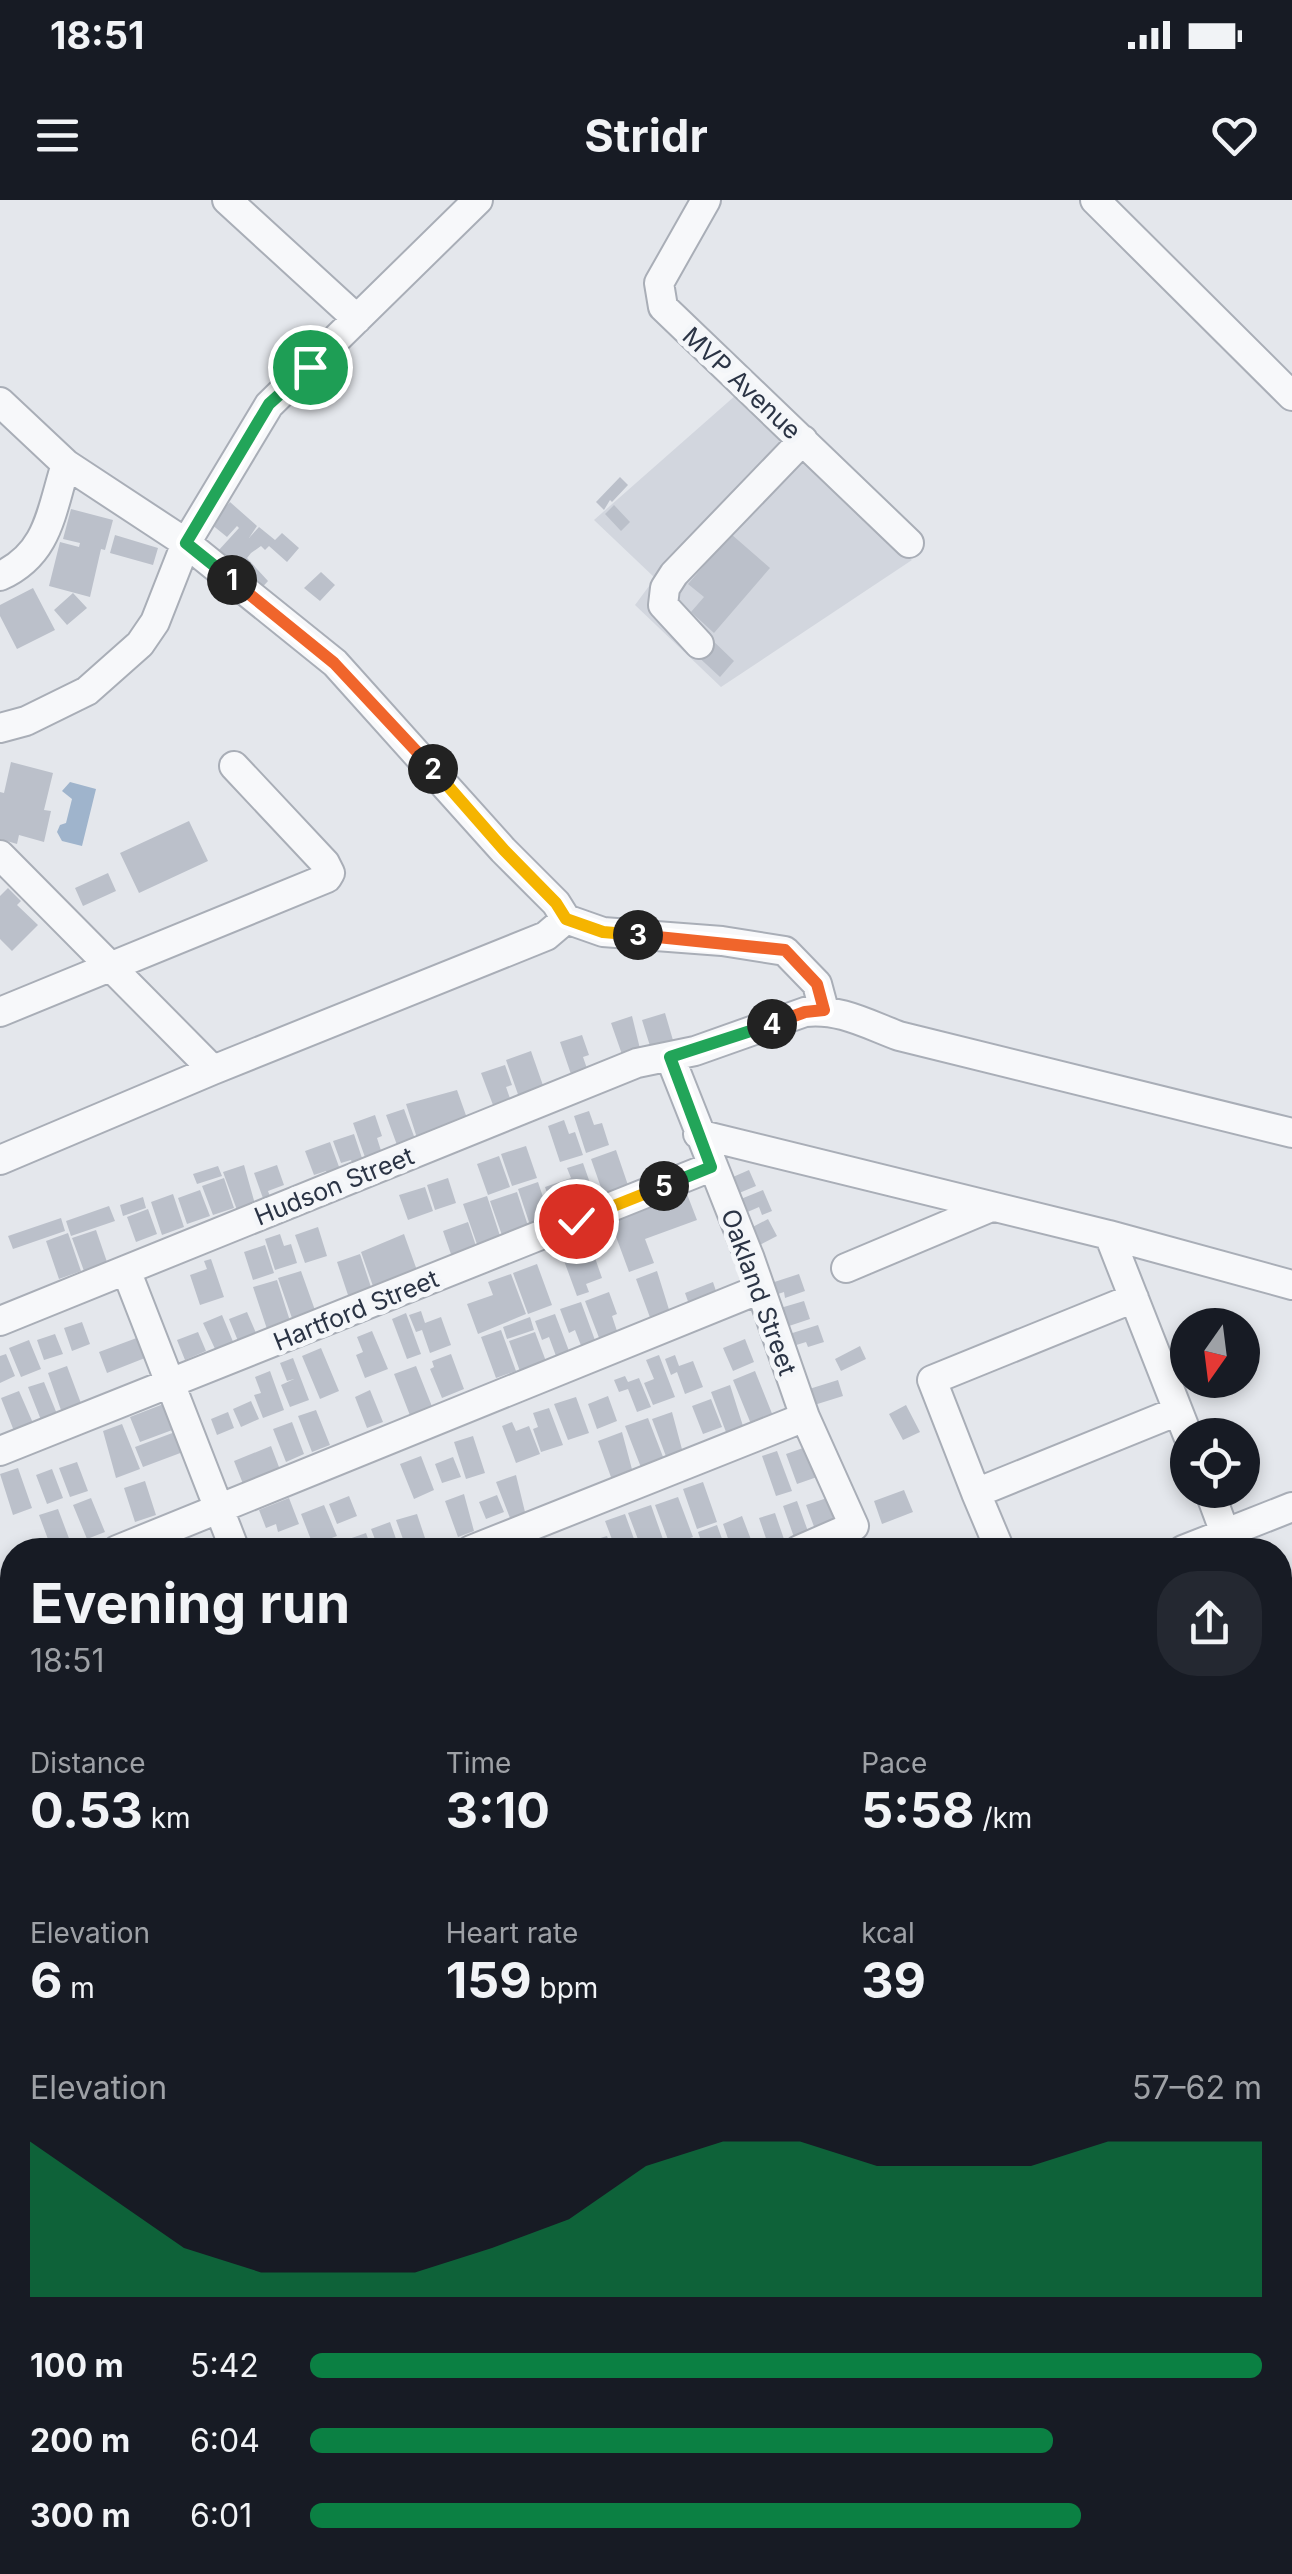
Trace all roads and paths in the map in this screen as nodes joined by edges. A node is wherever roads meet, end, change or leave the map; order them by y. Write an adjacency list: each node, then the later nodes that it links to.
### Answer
1 (226, 200): 5 (street)
2 (478, 200): 5 (street)
3 (706, 200): 8 (street, MVP Avenue)
4 (1095, 200): 6 (street)
5 (356, 319): 11 (street)
6 (1292, 396)
7 (0, 402): 9 (street)
8 (803, 440): 10 (street, MVP Avenue); 13 (street)
9 (66, 464): 11 (street); 12 (street)
10 (910, 542)
11 (186, 543): 14 (street); 17 (street)
12 (0, 576)
13 (699, 644)
14 (0, 728)
15 (234, 766): 18 (street)
16 (0, 855): 18 (street)
17 (566, 919): 19 (street); 22 (street)
18 (110, 968): 20 (street); 22 (street)
19 (824, 1010): 21 (street, Hudson Street); 23 (street)
20 (0, 1012)
21 (670, 1057): 24 (street, Oakland Street); 30 (street, Hudson Street)
22 (213, 1070): 25 (street)
23 (1292, 1133)
24 (698, 1134): 26 (street, Oakland Street); 27 (street)
25 (0, 1160)
26 (711, 1167): 32 (street, Oakland Street); 35 (street, Hartford Street)
27 (990, 1207): 28 (street); 29 (street)
28 (1109, 1234): 31 (street); 33 (street)
29 (846, 1268)
30 (126, 1270): 34 (street, Hudson Street); 35 (street)
31 (1292, 1286)
32 (760, 1289): 36 (street, Oakland Street); 43 (street)
33 (1134, 1298): 37 (street); 40 (street)
34 (0, 1321)
35 (172, 1385): 39 (street, Hartford Street); 43 (street)
36 (805, 1417): 47 (street); 48 (street, Oakland Street)
37 (1181, 1418)
38 (1170, 1427): 40 (street)
39 (0, 1451)
40 (976, 1493): 49 (street)
41 (1292, 1507): 44 (street)
42 (1216, 1508): 44 (street)
43 (220, 1510): 45 (street); 46 (street)
44 (1226, 1533): 50 (street)
45 (149, 1538)
46 (230, 1538)
47 (501, 1538)
48 (826, 1538)
49 (995, 1538)
50 (1213, 1538)

